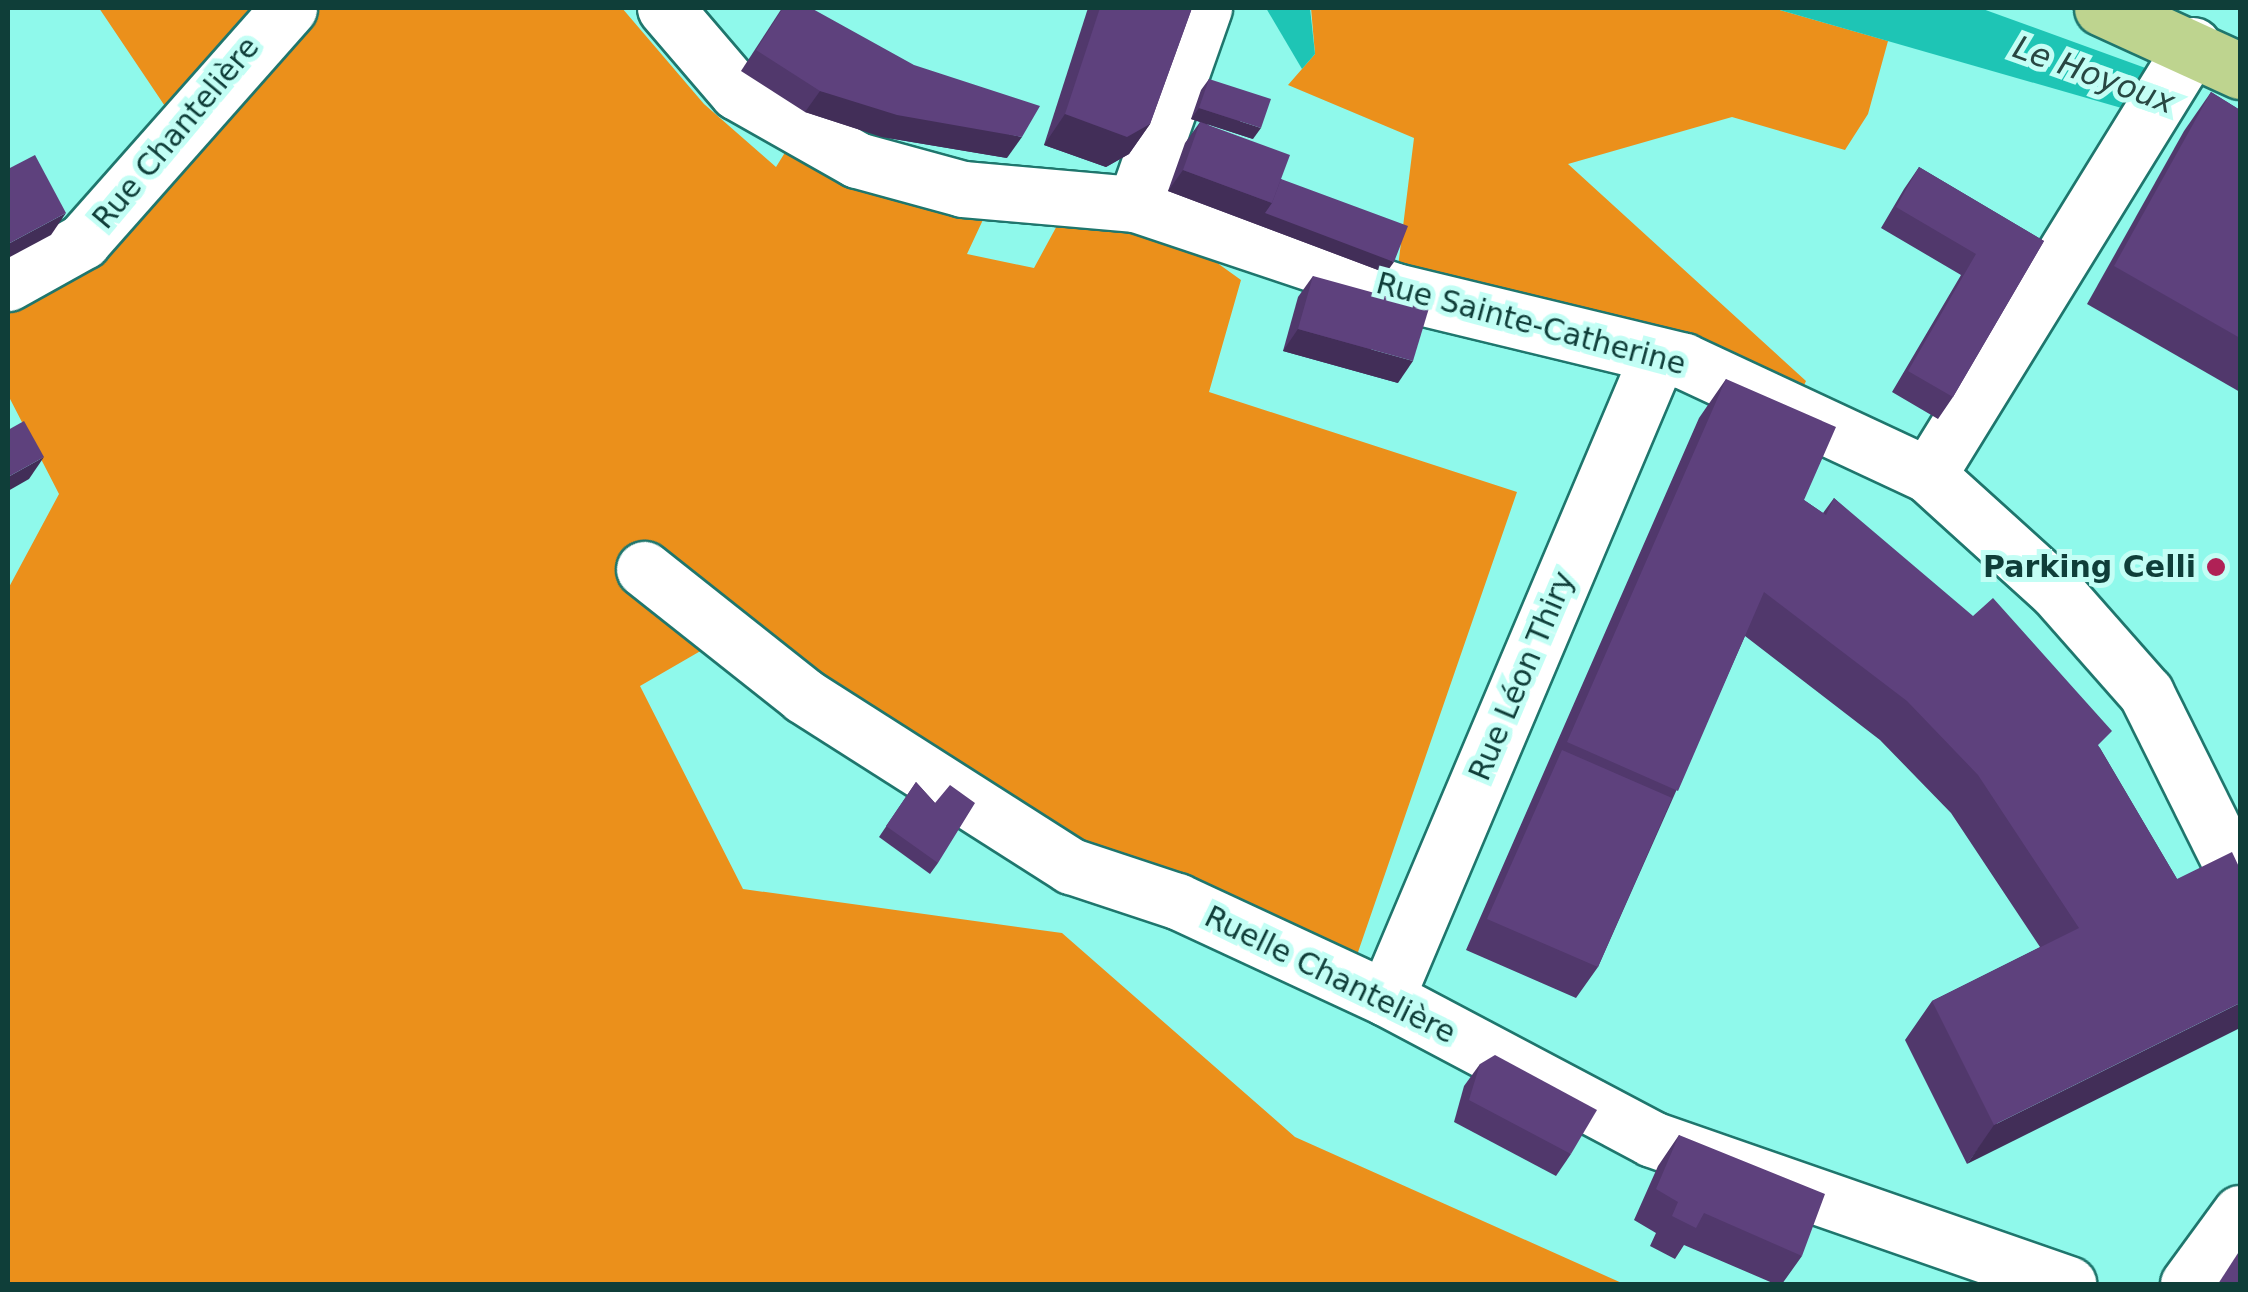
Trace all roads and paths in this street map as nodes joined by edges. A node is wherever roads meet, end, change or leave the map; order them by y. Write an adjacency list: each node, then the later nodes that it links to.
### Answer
1 (288, 8): 8 (street, Rue Chantelière)
2 (665, 8): 7 (street, Rue Sainte-Catherine)
3 (1204, 8): 7 (street)
4 (2102, 8): 6 (main road)
5 (2240, 71): 6 (main road)
6 (2171, 80): 10 (street)
7 (1135, 204): 9 (street, Rue Sainte-Catherine)
8 (8, 283)
9 (1658, 355): 10 (street, Rue Sainte-Catherine); 13 (street, Rue Léon Thiry)
10 (1928, 475): 12 (street, Rue Sainte-Catherine)
11 (644, 569): 13 (street, Ruelle Chantelière)
12 (2240, 882)
13 (1386, 998): 15 (street, Ruelle Chantelière)
14 (2240, 1212): 16 (street)
15 (2068, 1284)
16 (2188, 1284)

